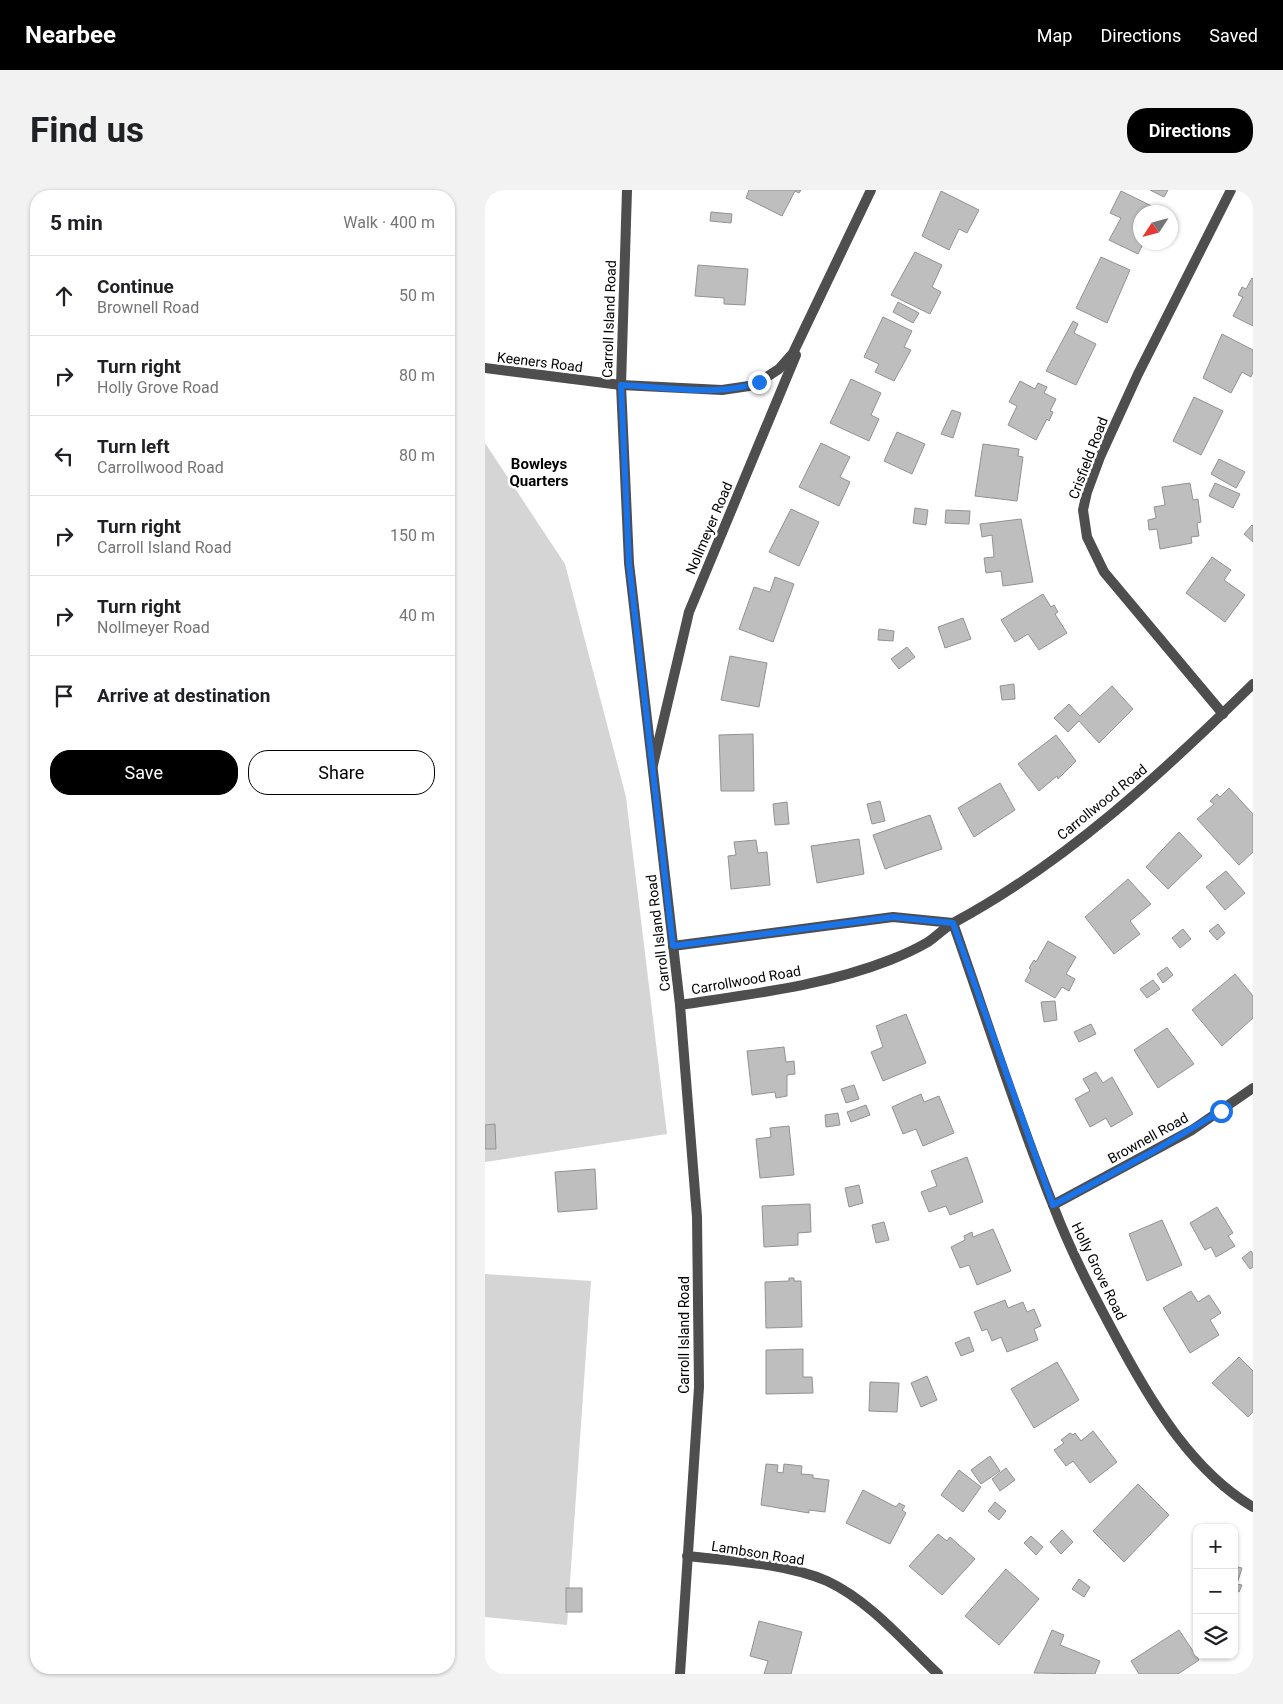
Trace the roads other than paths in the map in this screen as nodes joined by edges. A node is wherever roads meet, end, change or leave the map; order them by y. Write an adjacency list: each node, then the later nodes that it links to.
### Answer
1 (627, 190): 6 (street, Carroll Island Road)
2 (871, 190): 4 (street, Nollmeyer Road)
3 (1231, 190): 8 (street, Crisfield Road)
4 (817, 304): 6 (street, Nollmeyer Road); 9 (street, Nollmeyer Road)
5 (485, 368): 6 (street, Keeners Road)
6 (621, 385): 9 (street, Carroll Island Road)
7 (1253, 684): 8 (street, Carrollwood Road)
8 (1223, 714): 10 (street, Carrollwood Road)
9 (652, 771): 11 (street, Carroll Island Road)
10 (953, 923): 11 (street); 12 (street, Carrollwood Road); 14 (street, Holly Grove Road)
11 (673, 946): 12 (street, Carroll Island Road)
12 (680, 1005): 16 (street, Carroll Island Road)
13 (1253, 1088): 14 (street, Brownell Road)
14 (1053, 1205): 15 (street, Holly Grove Road)
15 (1253, 1507)
16 (687, 1556): 17 (street, Carroll Island Road); 18 (street, Lambson Road)
17 (680, 1674)
18 (938, 1674)

